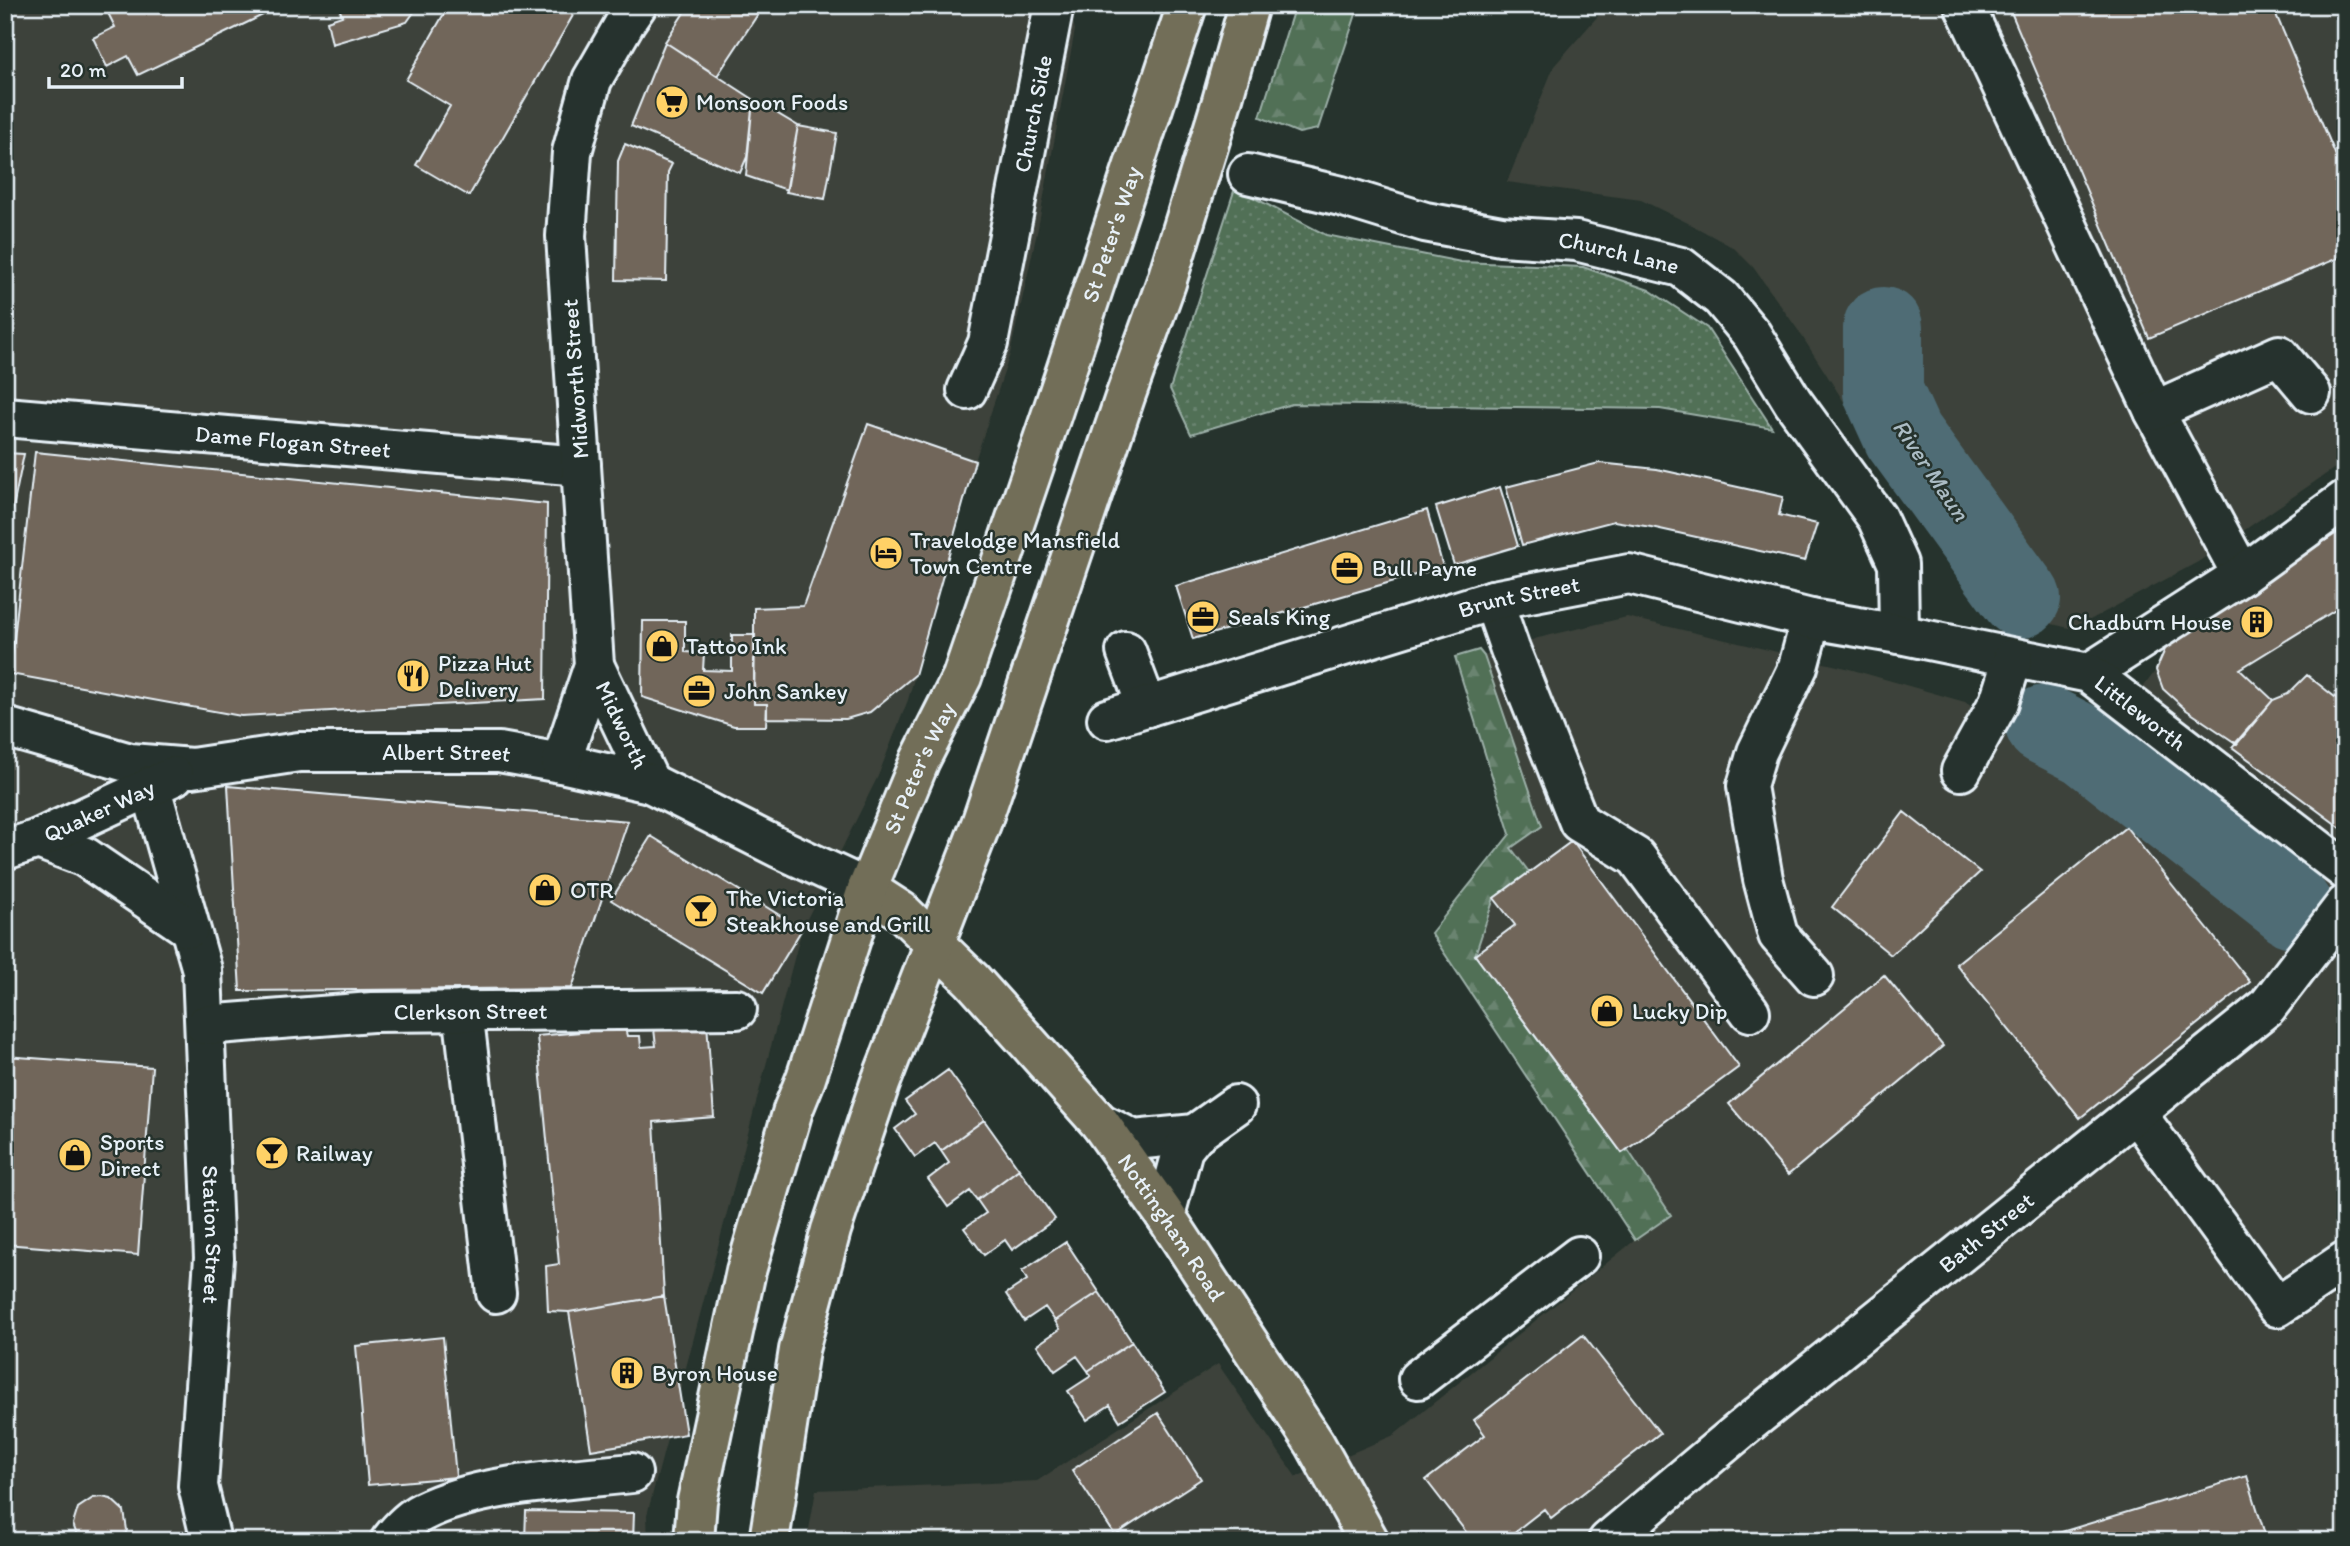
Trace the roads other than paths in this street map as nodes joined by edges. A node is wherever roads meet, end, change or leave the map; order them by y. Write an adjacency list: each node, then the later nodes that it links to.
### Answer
1 (638, 5): 11 (street, Midworth Street)
2 (1054, 5): 7 (street, Church Side)
3 (1187, 5): 31 (highway, St Peter's Way)
4 (1249, 5): 34 (highway)
5 (1964, 5): 9 (street)
6 (1248, 174): 16 (street, Church Lane)
7 (967, 390)
8 (2311, 393): 9 (street)
9 (2154, 411): 13 (street)
10 (5, 417): 11 (street, Dame Flogan Street)
11 (580, 466): 19 (street, Midworth Street)
12 (2345, 500): 13 (street)
13 (2242, 575): 20 (street)
14 (1493, 600): 15 (street, Brunt Street); 21 (street, Brunt Street); 38 (street)
15 (1811, 620): 16 (street, Brunt Street); 35 (street)
16 (1899, 634): 18 (street, Littleworth)
17 (1126, 651): 21 (street)
18 (2013, 658): 20 (street, Littleworth); 26 (street)
19 (594, 665): 24 (street, Midworth Street); 27 (street, Midworth)
20 (2089, 673): 30 (street, Littleworth)
21 (1147, 707): 22 (street, Brunt Street)
22 (1107, 719)
23 (5, 727): 25 (street, Albert Street)
24 (561, 763): 25 (street, Albert Street); 27 (street, Albert Street)
25 (192, 768): 28 (street, Quaker Way)
26 (1961, 771)
27 (650, 783): 31 (street, Albert Street)
28 (150, 785): 29 (street, Quaker Way); 33 (street, Station Street)
29 (22, 845): 33 (street)
30 (2345, 870)
31 (867, 889): 34 (highway, Nottingham Road); 53 (highway, St Peter's Way)
32 (2345, 905): 41 (street, Bath Street)
33 (189, 928): 39 (street, Station Street)
34 (935, 945): 42 (highway, Nottingham Road); 50 (highway)
35 (1814, 976)
36 (737, 1009): 37 (street, Clerkson Street)
37 (463, 1010): 39 (street, Clerkson Street); 47 (street)
38 (1750, 1013)
39 (205, 1025): 51 (street, Station Street)
40 (1236, 1105): 43 (street)
41 (2136, 1113): 46 (street); 57 (street, Bath Street)
42 (1100, 1124): 43 (street); 44 (highway, Nottingham Road)
43 (1195, 1134): 44 (street)
44 (1165, 1215): 56 (highway, Nottingham Road)
45 (1579, 1256): 48 (street)
46 (2345, 1261)
47 (496, 1293)
48 (1418, 1379)
49 (632, 1473): 52 (street)
50 (778, 1475): 54 (street); 55 (highway)
51 (211, 1541)
52 (390, 1541)
53 (694, 1541)
54 (759, 1541)
55 (769, 1541)
56 (1369, 1541)
57 (1608, 1541)

